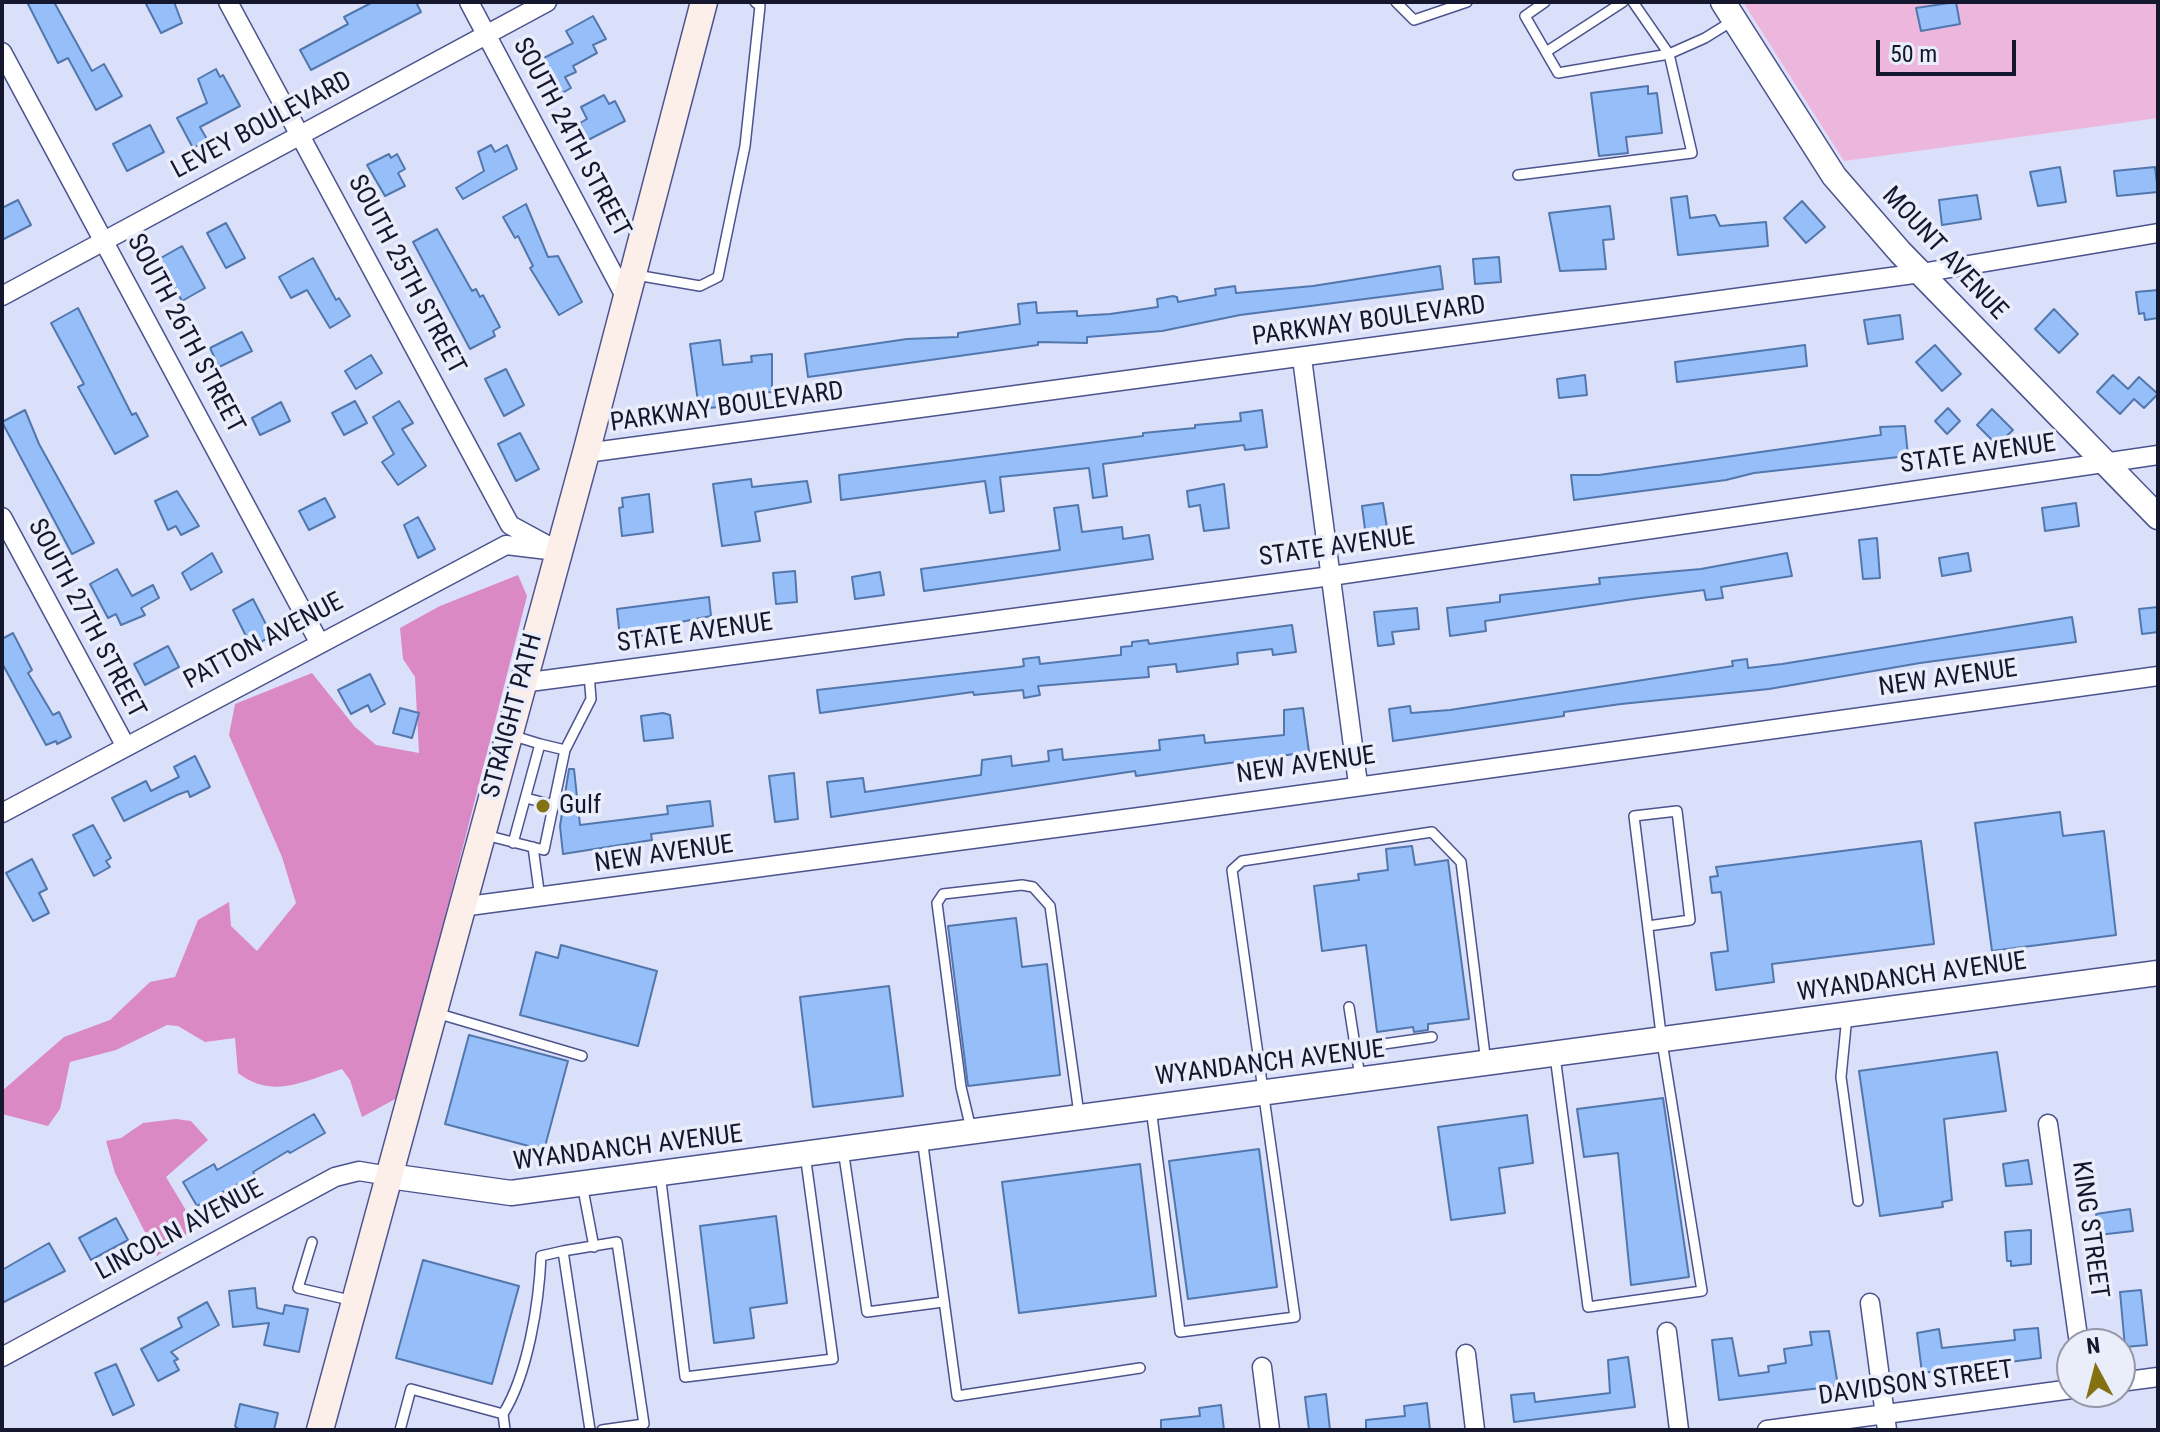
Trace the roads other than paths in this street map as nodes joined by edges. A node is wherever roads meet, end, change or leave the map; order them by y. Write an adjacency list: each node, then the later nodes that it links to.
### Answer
1 (228, 2): 16 (street, SOUTH 25TH STREET)
2 (469, 2): 12 (street, SOUTH 24TH STREET)
3 (547, 2): 12 (street, LEVEY BOULEVARD)
4 (704, 2): 21 (main road, STRAIGHT PATH)
5 (755, 2): 21 (lane)
6 (1396, 2): 7 (lane)
7 (1467, 2)
8 (1545, 2): 14 (lane)
9 (1623, 2): 14 (lane)
10 (1633, 2): 15 (lane)
11 (1728, 11): 15 (lane); 20 (street, MOUNT AVENUE)
12 (486, 35): 16 (street, LEVEY BOULEVARD); 21 (street, SOUTH 24TH STREET)
13 (2, 52): 19 (street, SOUTH 26TH STREET)
14 (1546, 52): 15 (lane)
15 (1669, 54): 17 (lane)
16 (301, 136): 19 (street, LEVEY BOULEVARD); 29 (street, SOUTH 25TH STREET)
17 (1518, 175)
18 (2158, 233): 20 (street, PARKWAY BOULEVARD)
19 (105, 238): 22 (street, LEVEY BOULEVARD); 31 (street, SOUTH 26TH STREET)
20 (1921, 273): 23 (street, PARKWAY BOULEVARD); 26 (street, MOUNT AVENUE)
21 (629, 286): 24 (main road, STRAIGHT PATH)
22 (2, 296)
23 (1302, 358): 24 (street, PARKWAY BOULEVARD); 30 (street)
24 (586, 453): 29 (main road, STRAIGHT PATH)
25 (2158, 455): 26 (street, STATE AVENUE)
26 (2107, 463): 28 (street, MOUNT AVENUE); 30 (street, STATE AVENUE)
27 (2, 517): 37 (street, SOUTH 27TH STREET)
28 (2158, 517)
29 (558, 551): 31 (street, PATTON AVENUE); 34 (main road, STRAIGHT PATH)
30 (1331, 576): 32 (street, STATE AVENUE); 39 (street)
31 (319, 642): 37 (street, PATTON AVENUE)
32 (589, 674): 34 (street, STATE AVENUE); 38 (lane)
33 (2158, 676): 39 (street, NEW AVENUE)
34 (522, 683): 35 (main road, STRAIGHT PATH)
35 (507, 735): 36 (lane); 43 (main road, STRAIGHT PATH)
36 (540, 744): 38 (lane); 40 (lane)
37 (125, 745): 42 (street, PATTON AVENUE)
38 (565, 750): 41 (lane)
39 (1358, 784): 46 (street, NEW AVENUE)
40 (526, 798): 41 (lane); 44 (lane)
41 (553, 805): 45 (lane)
42 (2, 813)
43 (481, 835): 44 (lane); 47 (main road, STRAIGHT PATH)
44 (513, 843): 45 (lane)
45 (533, 847): 46 (lane)
46 (540, 898): 47 (street, NEW AVENUE)
47 (461, 907): 51 (main road, STRAIGHT PATH)
48 (1648, 926): 48 (lane); 54 (lane)
49 (2158, 973): 52 (street, WYANDANCH AVENUE)
50 (1349, 1007): 55 (lane)
51 (433, 1012): 56 (lane); 69 (main road, STRAIGHT PATH)
52 (1847, 1016): 54 (street, WYANDANCH AVENUE); 71 (lane)
53 (1432, 1037): 55 (lane)
54 (1662, 1042): 57 (street, WYANDANCH AVENUE); 57 (lane)
55 (1356, 1048): 59 (lane)
56 (582, 1056)
57 (1555, 1056): 58 (street, WYANDANCH AVENUE)
58 (1486, 1065): 59 (street, WYANDANCH AVENUE); 60 (lane)
59 (1361, 1081): 60 (street, WYANDANCH AVENUE)
60 (1264, 1093): 61 (street, WYANDANCH AVENUE); 61 (lane)
61 (1151, 1108): 62 (street, WYANDANCH AVENUE)
62 (1080, 1117): 64 (street, WYANDANCH AVENUE); 64 (lane)
63 (2048, 1124): 78 (street, KING STREET)
64 (972, 1132): 65 (street, WYANDANCH AVENUE)
65 (922, 1138): 66 (street, WYANDANCH AVENUE); 76 (lane)
66 (843, 1149): 67 (street, WYANDANCH AVENUE); 76 (lane)
67 (805, 1154): 68 (street, WYANDANCH AVENUE); 68 (lane)
68 (660, 1173): 70 (street, WYANDANCH AVENUE)
69 (389, 1176): 70 (street, WYANDANCH AVENUE); 75 (main road, STRAIGHT PATH); 81 (street, LINCOLN AVENUE)
70 (582, 1184): 73 (lane)
71 (1858, 1201)
72 (312, 1242): 75 (lane)
73 (594, 1247): 74 (lane); 93 (lane)
74 (563, 1251): 87 (lane); 92 (lane)
75 (354, 1301): 89 (main road, STRAIGHT PATH)
76 (943, 1302): 83 (lane)
77 (1870, 1303): 88 (street)
78 (2077, 1328)
79 (1667, 1332): 96 (street)
80 (1466, 1354): 95 (street)
81 (2, 1357)
82 (1262, 1367): 94 (street)
83 (1140, 1368)
84 (2158, 1377): 85 (street)
85 (2136, 1380)
86 (2056, 1392): 88 (street, DAVIDSON STREET)
87 (503, 1414): 90 (lane); 91 (lane)
88 (1885, 1423): 97 (street, DAVIDSON STREET)
89 (320, 1430)
90 (400, 1430)
91 (505, 1430)
92 (590, 1430)
93 (602, 1430)
94 (1270, 1430)
95 (1475, 1430)
96 (1679, 1430)
97 (1767, 1430)

